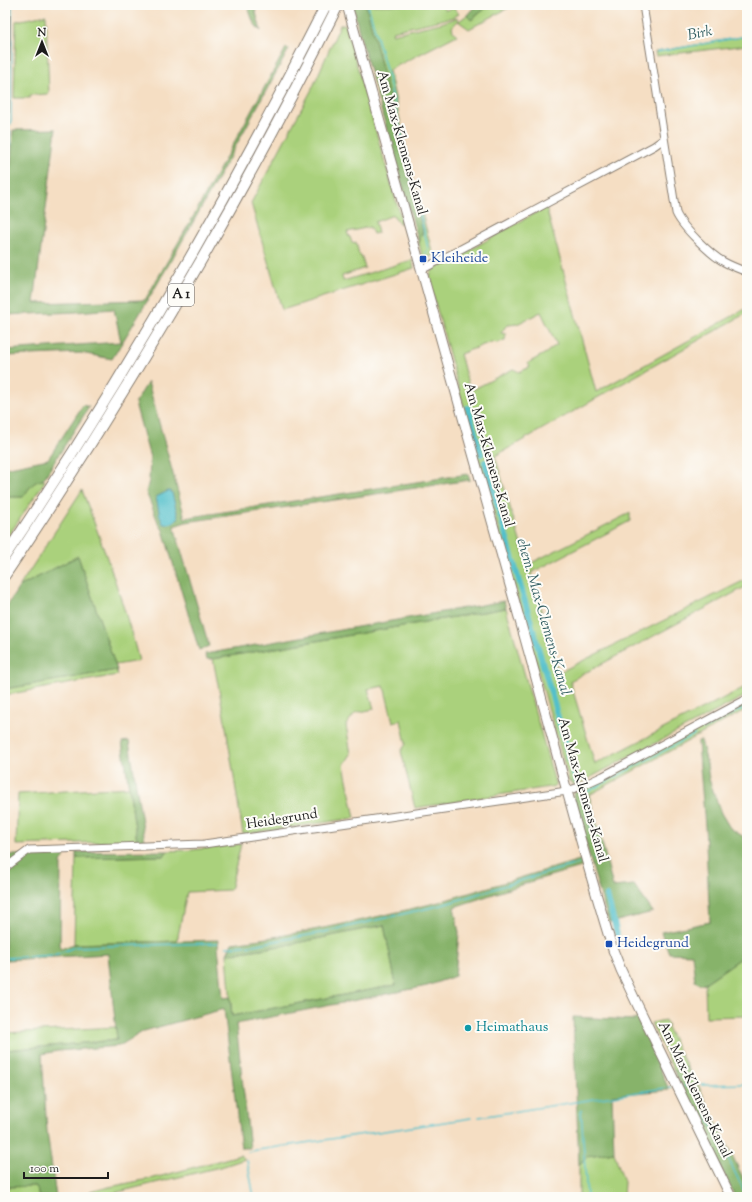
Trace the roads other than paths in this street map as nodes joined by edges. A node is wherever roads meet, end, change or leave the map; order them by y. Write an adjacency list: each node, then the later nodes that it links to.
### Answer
1 (6, 5): 6 (street)
2 (326, 5): 10 (highway, A 1)
3 (338, 5): 11 (highway, A 1)
4 (346, 5): 8 (main road, Am Max-Klemens-Kanal)
5 (643, 5): 7 (street)
6 (5, 112)
7 (664, 139): 8 (street); 9 (street)
8 (422, 269): 13 (main road, Am Max-Klemens-Kanal)
9 (747, 272)
10 (5, 556)
11 (5, 575)
12 (747, 699): 13 (street, Heidegrund)
13 (567, 790): 14 (street, Heidegrund); 15 (main road, Am Max-Klemens-Kanal)
14 (5, 868)
15 (731, 1197)

